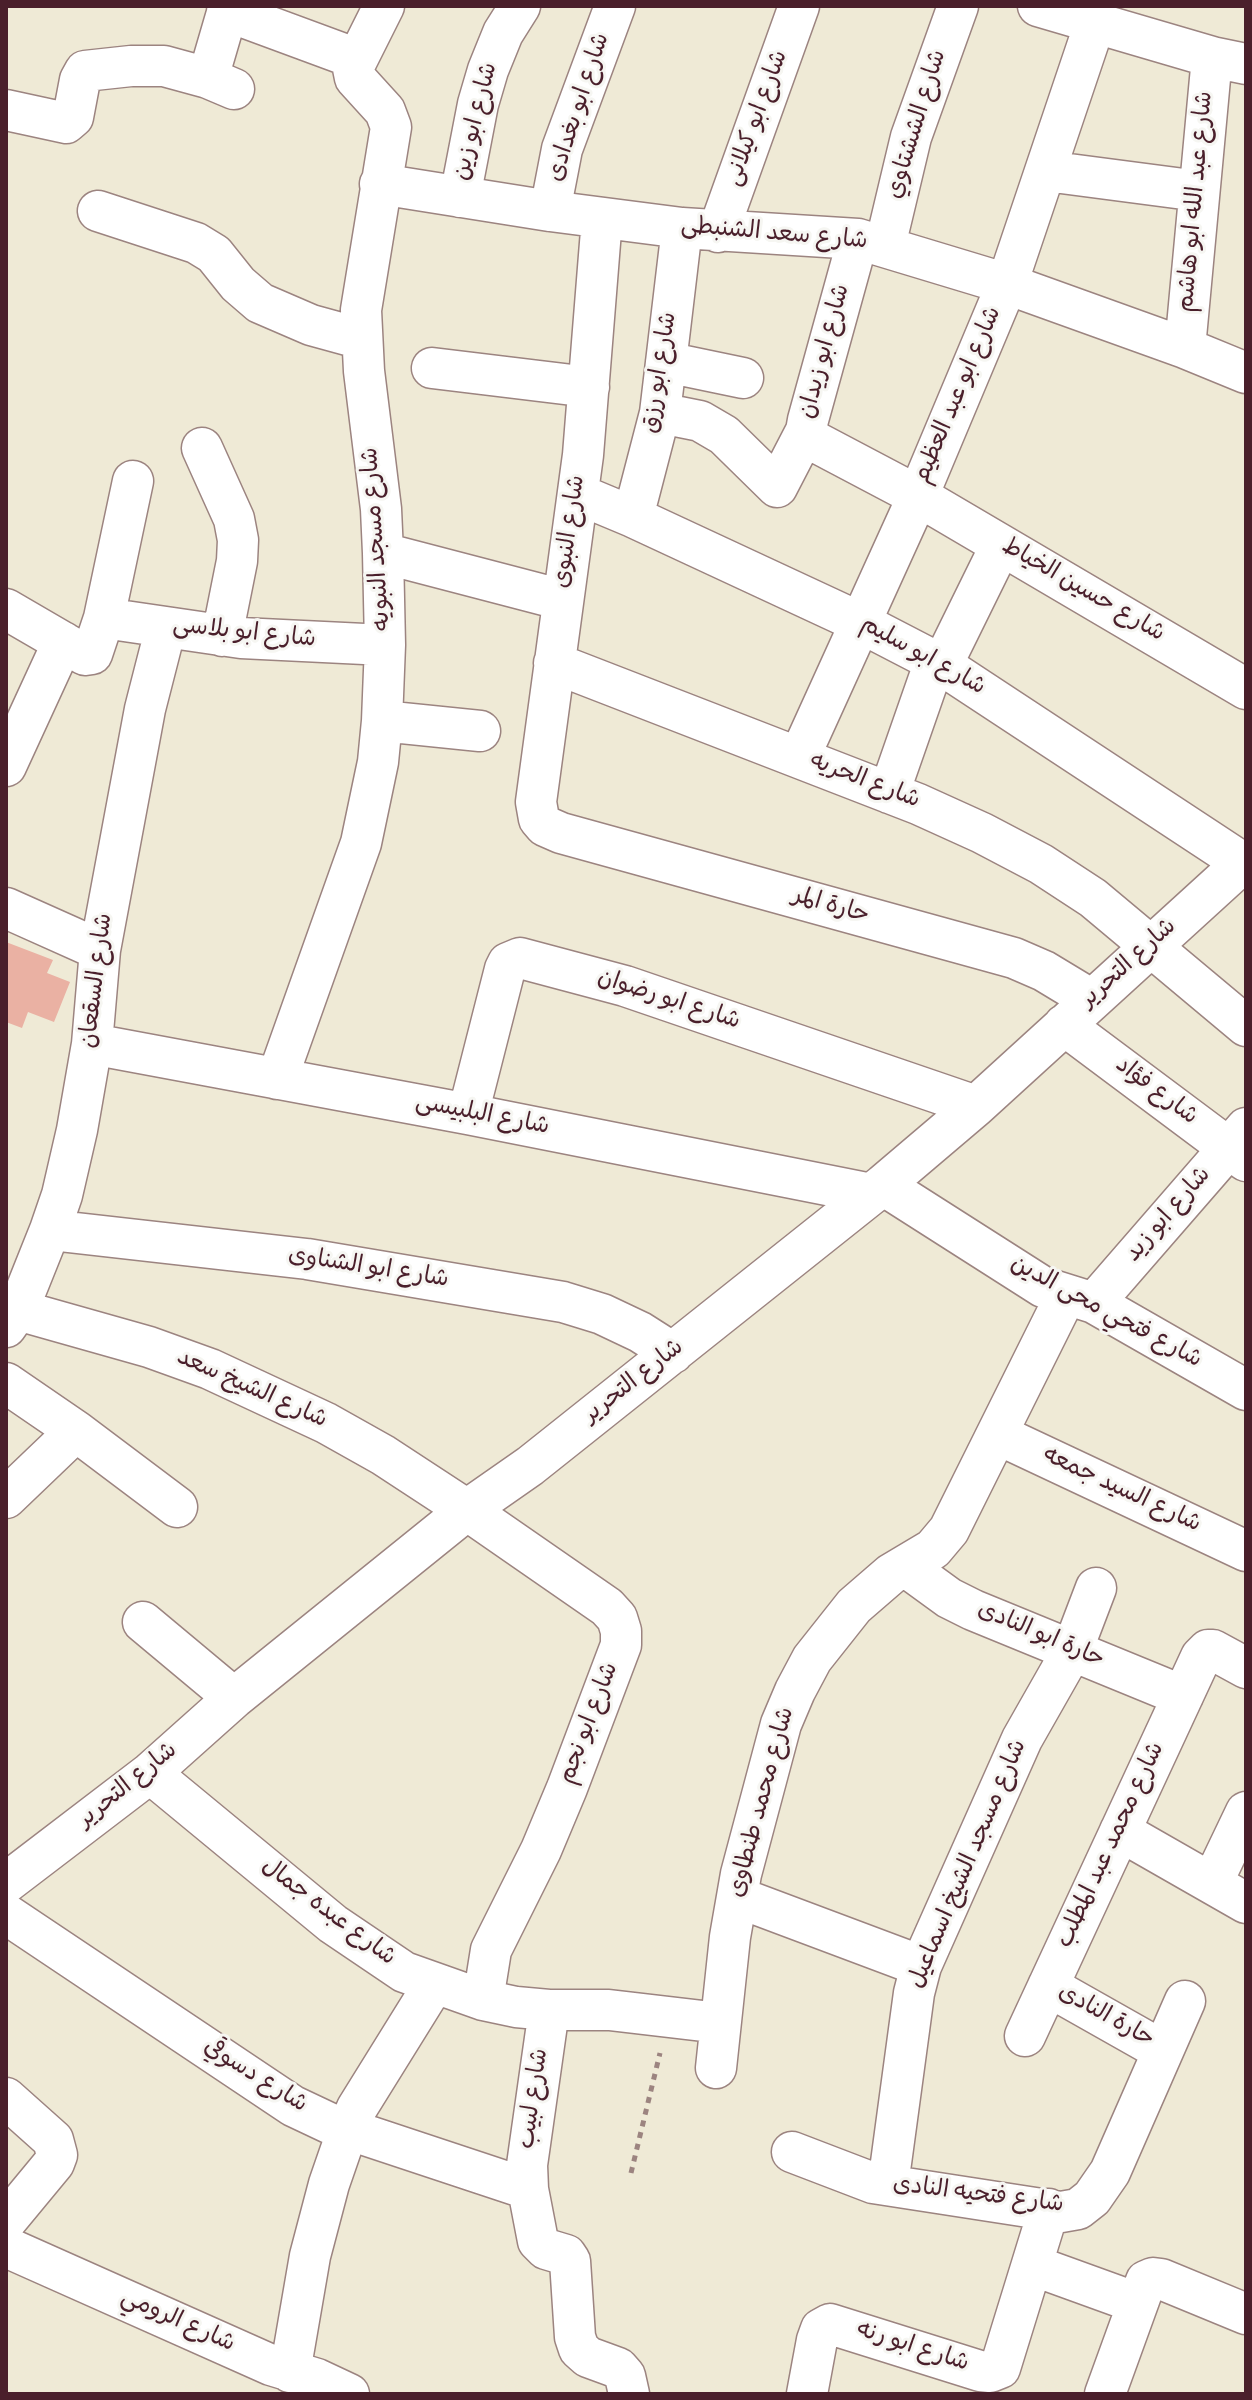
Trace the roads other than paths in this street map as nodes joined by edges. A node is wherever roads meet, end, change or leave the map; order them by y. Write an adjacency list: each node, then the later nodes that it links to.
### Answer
1 (384, 6): 10 (street)
2 (520, 6): 16 (street, شارع ابو زين)
3 (615, 6): 18 (street, شارع ابو بغدادى)
4 (799, 6): 20 (street, شارع ابو كيلانى)
5 (958, 6): 21 (street, شارع الششتاوي)
6 (1038, 6): 8 (street)
7 (228, 8): 10 (street); 12 (street)
8 (1095, 23): 9 (street); 13 (street, شارع ابو عبد العظيم)
9 (1161, 24): 11 (street)
10 (357, 59): 14 (street, شارع مسجد النبويه)
11 (1229, 60): 15 (street, شارع عبد الله ابو هاشم)
12 (6, 110)
13 (1046, 171): 15 (street); 22 (street, شارع ابو عبد العظيم)
14 (380, 184): 16 (street, شارع سعد الشنبطى); 23 (street, شارع مسجد النبويه)
15 (1199, 191): 24 (street, شارع عبد الله ابو هاشم)
16 (460, 197): 18 (street, شارع سعد الشنبطى)
17 (98, 211): 23 (street)
18 (550, 211): 19 (street, شارع سعد الشنبطى)
19 (602, 218): 20 (street, شارع سعد الشنبطى); 29 (street, شارع النبوى)
20 (700, 230): 21 (street, شارع سعد الشنبطى); 25 (street, شارع ابو رزق)
21 (871, 243): 22 (street, شارع سعد الشنبطى); 31 (street, شارع ابو زيدان)
22 (1007, 284): 24 (street, شارع سعد الشنبطى); 35 (street, شارع ابو عبد العظيم)
23 (362, 339): 38 (street, شارع مسجد النبويه)
24 (1185, 348): 27 (street, شارع سعد الشنبطى)
25 (666, 362): 28 (street); 30 (street, شارع ابو رزق)
26 (432, 368): 29 (street)
27 (1246, 373)
28 (743, 378)
29 (589, 387): 34 (street, شارع النبوى)
30 (660, 413): 31 (street); 36 (street, شارع ابو رزق)
31 (806, 431): 35 (street, شارع ابو زيدان)
32 (202, 448): 44 (street)
33 (133, 481): 41 (street)
34 (578, 494): 36 (street, شارع ابو سليم); 39 (street, شارع النبوى)
35 (918, 496): 37 (street, شارع حسين الخياط); 42 (street, شارع ابو عبد العظيم)
36 (633, 517): 42 (street, شارع ابو سليم)
37 (1001, 545): 48 (street); 49 (street, شارع حسين الخياط)
38 (383, 553): 39 (street); 45 (street, شارع مسجد النبويه)
39 (563, 600): 47 (street, شارع النبوى)
40 (6, 609): 46 (street)
41 (104, 618): 43 (street, شارع ابو بلاسى); 46 (street)
42 (861, 623): 48 (street, شارع ابو سليم); 52 (street, شارع ابو عبد العظيم)
43 (166, 627): 44 (street, شارع ابو بلاسى); 59 (street, شارع السقعان)
44 (222, 636): 45 (street, شارع ابو بلاسى)
45 (385, 645): 50 (street, شارع مسجد النبويه)
46 (74, 648): 53 (street)
47 (554, 663): 52 (street, شارع الحريه); 55 (street, شارع النبوى)
48 (938, 663): 54 (street); 56 (street, شارع ابو سليم)
49 (1246, 689)
50 (382, 721): 51 (street); 63 (street, شارع مسجد النبويه)
51 (480, 731)
52 (799, 758): 54 (street, شارع الحريه)
53 (6, 766)
54 (889, 793): 58 (street, شارع الحريه)
55 (561, 833): 60 (street, حارة المر)
56 (1244, 861): 58 (street, شارع التحرير)
57 (6, 908): 59 (street)
58 (1150, 948): 60 (street, شارع التحرير); 61 (street, شارع الحريه)
59 (100, 950): 62 (street, شارع السقعان)
60 (1078, 1012): 64 (street, شارع التحرير); 66 (street, شارع فؤاد)
61 (1246, 1026)
62 (92, 1044): 63 (street, شارع البلبيسى); 68 (street, شارع السقعان)
63 (277, 1079): 65 (street, شارع البلبيسى)
64 (976, 1106): 65 (street, شارع ابو رضوان); 67 (street, شارع التحرير)
65 (468, 1114): 67 (street, شارع البلبيسى)
66 (1240, 1146): 69 (street, شارع ابو زيد)
67 (878, 1189): 69 (street, شارع فتحي محى الدين); 71 (street, شارع التحرير)
68 (50, 1230): 70 (street, شارع السقعان); 71 (street, شارع ابو الشناوى)
69 (1080, 1299): 73 (street, شارع فتحي محى الدين); 75 (street, شارع محمد طنطاوى)
70 (12, 1318): 78 (street, شارع الشيخ سعد)
71 (673, 1353): 78 (street, شارع التحرير)
72 (6, 1383): 74 (street)
73 (1246, 1390)
74 (76, 1431): 76 (street); 77 (street)
75 (997, 1434): 79 (street, شارع السيد جمعه); 80 (street, شارع محمد طنطاوى)
76 (6, 1498)
77 (177, 1507)
78 (467, 1510): 86 (street, شارع التحرير); 98 (street, شارع ابو نجم)
79 (1246, 1551)
80 (905, 1566): 83 (street, حارة ابو النادى); 92 (street, شارع محمد طنطاوى)
81 (1096, 1588): 83 (street, شارع مسجد الشيخ اسماعيل)
82 (143, 1622): 86 (street)
83 (1072, 1651): 85 (street, حارة ابو النادى); 95 (street, شارع مسجد الشيخ اسماعيل)
84 (1246, 1668): 85 (street, شارع محمد عبد المطلب)
85 (1183, 1696): 89 (street, شارع محمد عبد المطلب)
86 (234, 1698): 87 (street, شارع التحرير)
87 (150, 1773): 90 (street, شارع التحرير); 96 (street, شارع عبده جمال)
88 (1246, 1812): 91 (street)
89 (1120, 1831): 91 (street); 97 (street, شارع محمد عبد المطلب)
90 (6, 1883)
91 (1212, 1883): 93 (street)
92 (737, 1897): 95 (street); 101 (street, شارع محمد طنطاوى)
93 (1246, 1903)
94 (6, 1914): 106 (street, شارع دسوقي)
95 (921, 1966): 108 (street, شارع مسجد الشيخ اسماعيل)
96 (434, 1984): 98 (street, شارع عبده جمال); 106 (street)
97 (1048, 1986): 102 (street, شارع محمد عبد المطلب); 103 (street, حارة النادى)
98 (483, 2000): 100 (street, شارع عبده جمال)
99 (1185, 2001): 103 (street, شارع فتحيه النادى)
100 (549, 2010): 101 (street, شارع عبده جمال); 109 (street, شارع لبيب)
101 (720, 2023): 104 (street, شارع محمد طنطاوى)
102 (1025, 2036)
103 (1163, 2051): 110 (street, شارع فتحيه النادى)
104 (716, 2068)
105 (6, 2098): 111 (street)
106 (348, 2129): 109 (street, شارع دسوقي); 116 (street)
107 (792, 2152): 108 (street, شارع فتحيه النادى)
108 (888, 2185): 110 (street, شارع فتحيه النادى)
109 (528, 2189): 118 (street, شارع لبيب)
110 (1049, 2209): 113 (street, شارع ابو رنه)
111 (6, 2221)
112 (6, 2247): 116 (street, شارع الرومي)
113 (1032, 2265): 114 (street); 119 (street, شارع ابو رنه)
114 (1137, 2303): 115 (street); 120 (street)
115 (1246, 2314)
116 (290, 2372): 117 (street, شارع الرومي)
117 (349, 2394)
118 (629, 2394)
119 (807, 2394)
120 (1105, 2394)

